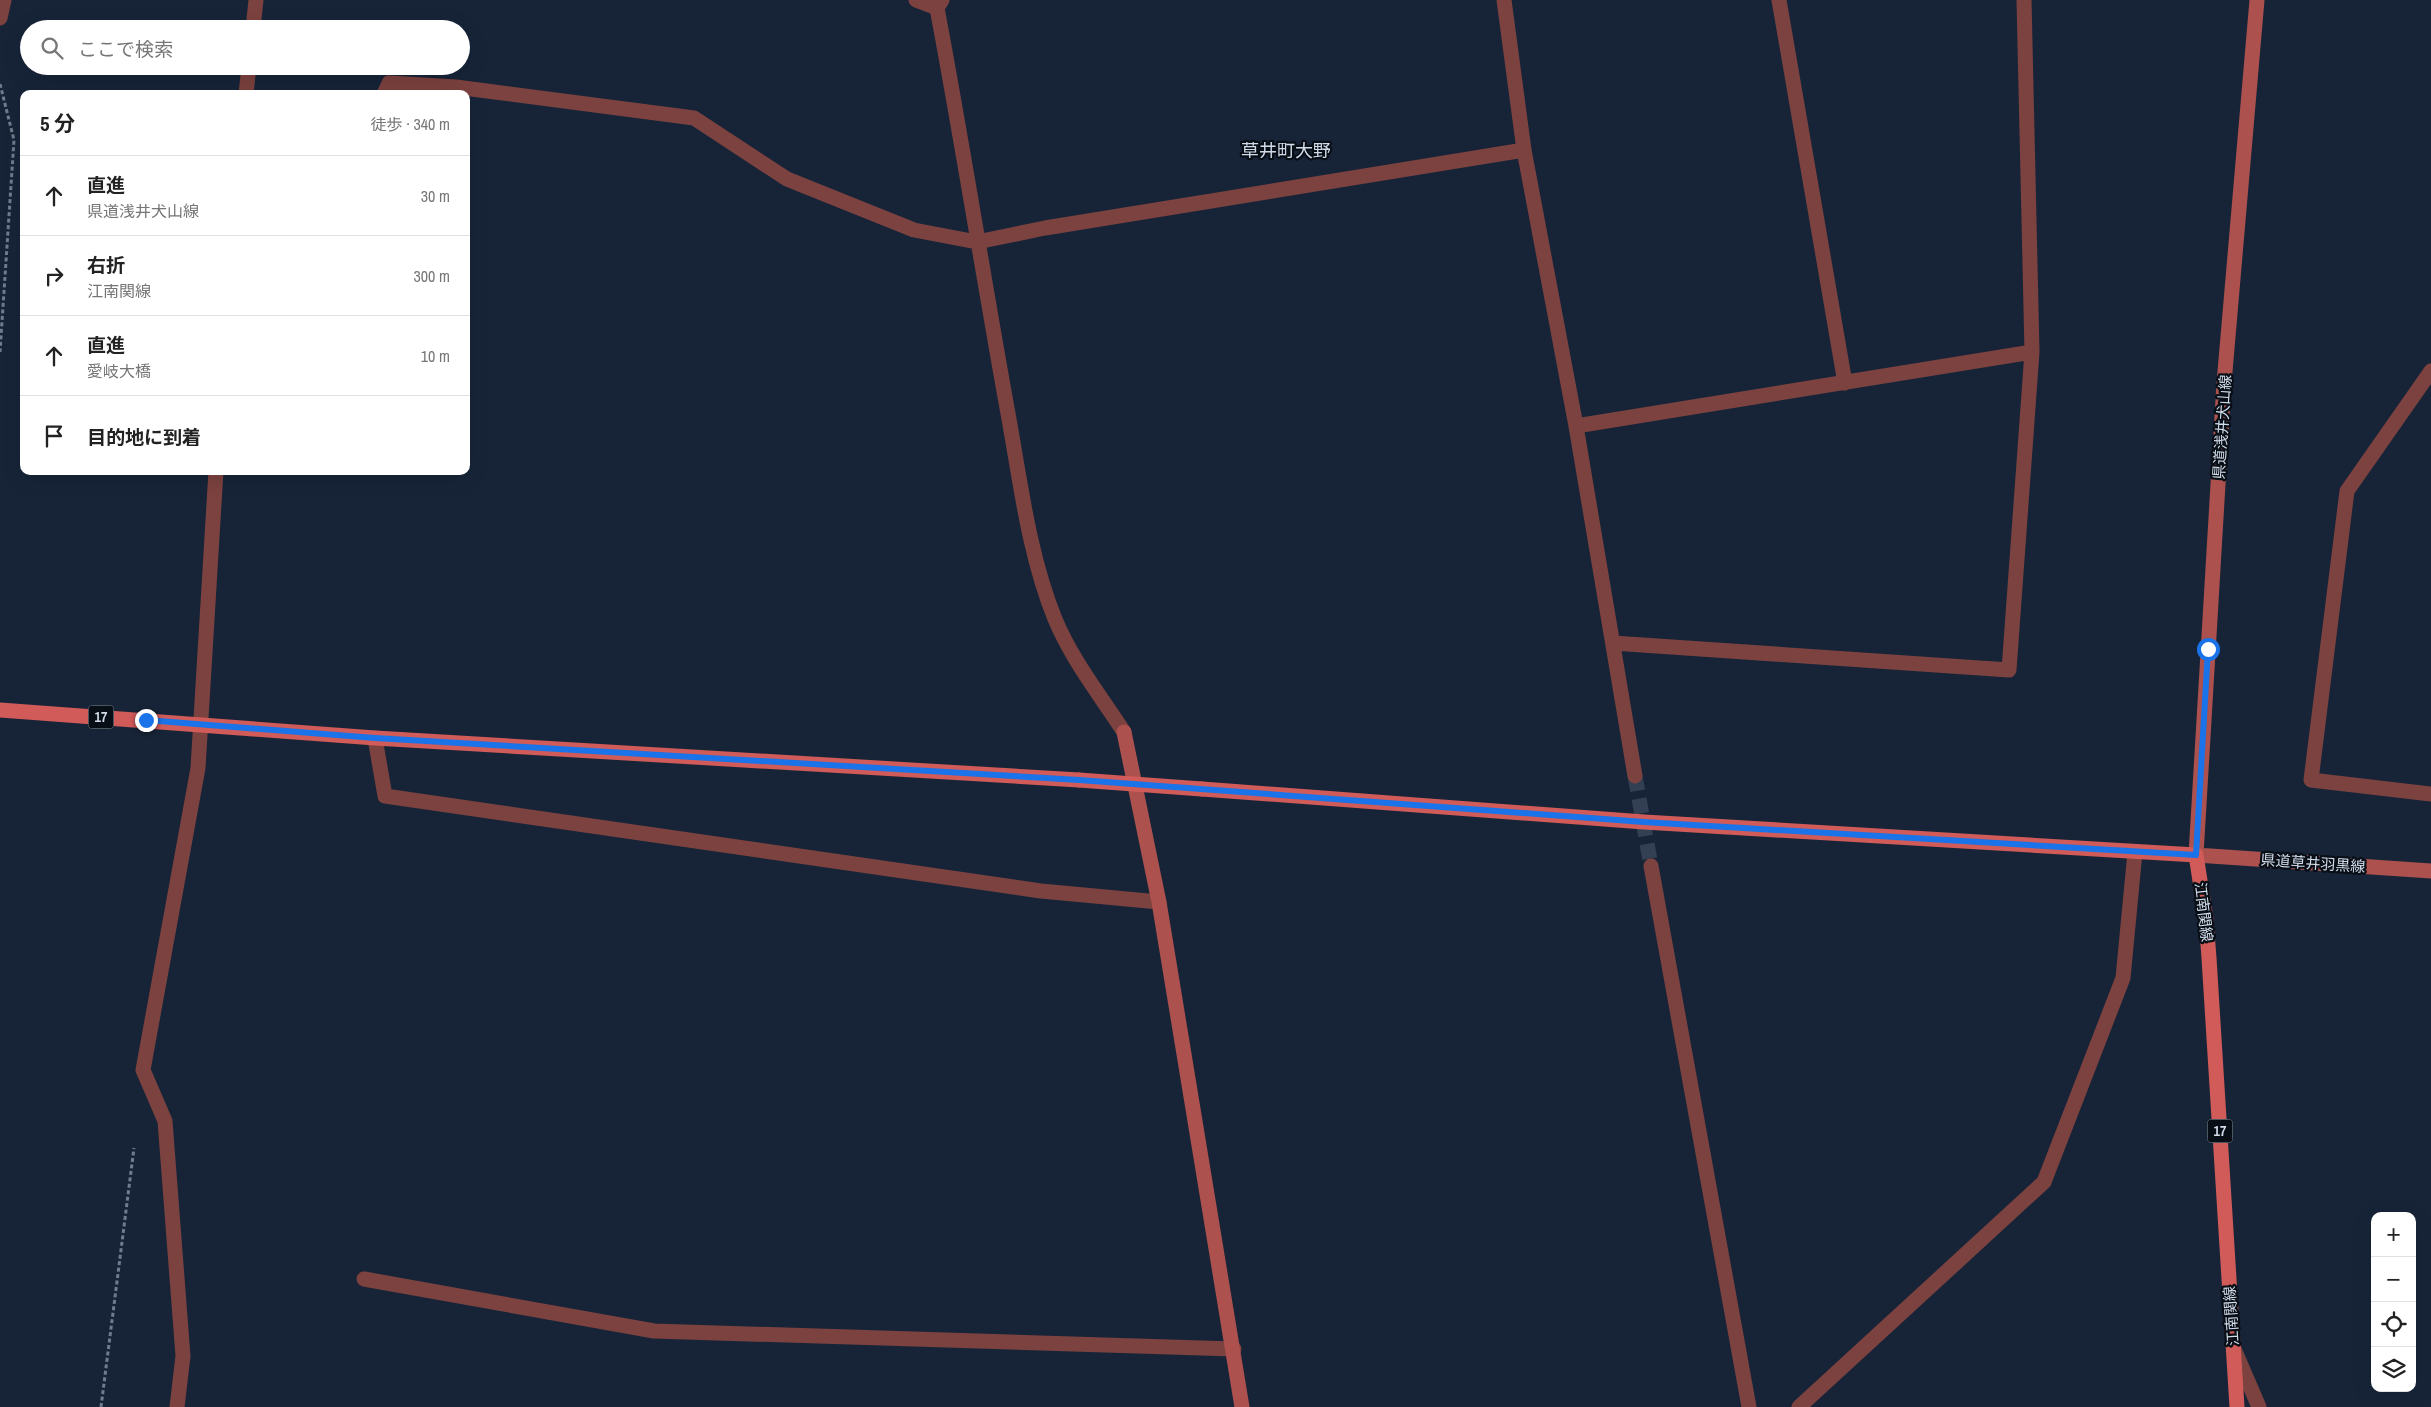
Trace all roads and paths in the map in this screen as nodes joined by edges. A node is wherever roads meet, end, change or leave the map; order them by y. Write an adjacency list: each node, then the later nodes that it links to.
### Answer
1 (4, 0): 9 (street)
2 (256, 0): 10 (street)
3 (916, 0): 8 (street)
4 (1504, 0): 15 (street)
5 (1779, 0): 20 (street)
6 (2024, 0): 18 (street)
7 (2257, 0): 31 (main road, 県道浅井犬山線)
8 (939, 4): 16 (street)
9 (0, 18)
10 (254, 20)
11 (248, 75): 13 (street)
12 (0, 84): 17 (path)
13 (246, 90)
14 (386, 90): 16 (street)
15 (1524, 150): 16 (street); 21 (street)
16 (977, 242): 26 (street)
17 (0, 352)
18 (2032, 352): 20 (street); 23 (street)
19 (2431, 371): 29 (street)
20 (1845, 383): 21 (street)
21 (1576, 426): 23 (street)
22 (216, 475): 25 (street)
23 (1613, 643): 28 (street)
24 (0, 710): 25 (main road, 17)
25 (201, 724): 27 (main road, 17); 40 (street)
26 (1124, 732): 34 (main road)
27 (375, 738): 30 (main road, 17, bridge); 34 (street)
28 (1635, 776)
29 (2431, 794)
30 (2135, 852): 31 (main road, 17); 43 (street)
31 (2196, 855): 33 (main road, 県道草井羽黒線); 37 (main road, 江南関線 / 17)
32 (1651, 866): 42 (street)
33 (2431, 870)
34 (1159, 902): 38 (main road)
35 (135, 1139): 39 (path)
36 (364, 1279): 38 (street)
37 (2234, 1348): 44 (main road, 江南関線 / 17); 45 (street)
38 (1234, 1350): 41 (main road)
39 (101, 1407)
40 (178, 1407)
41 (1242, 1407)
42 (1749, 1407)
43 (1799, 1407)
44 (2237, 1407)
45 (2259, 1407)

